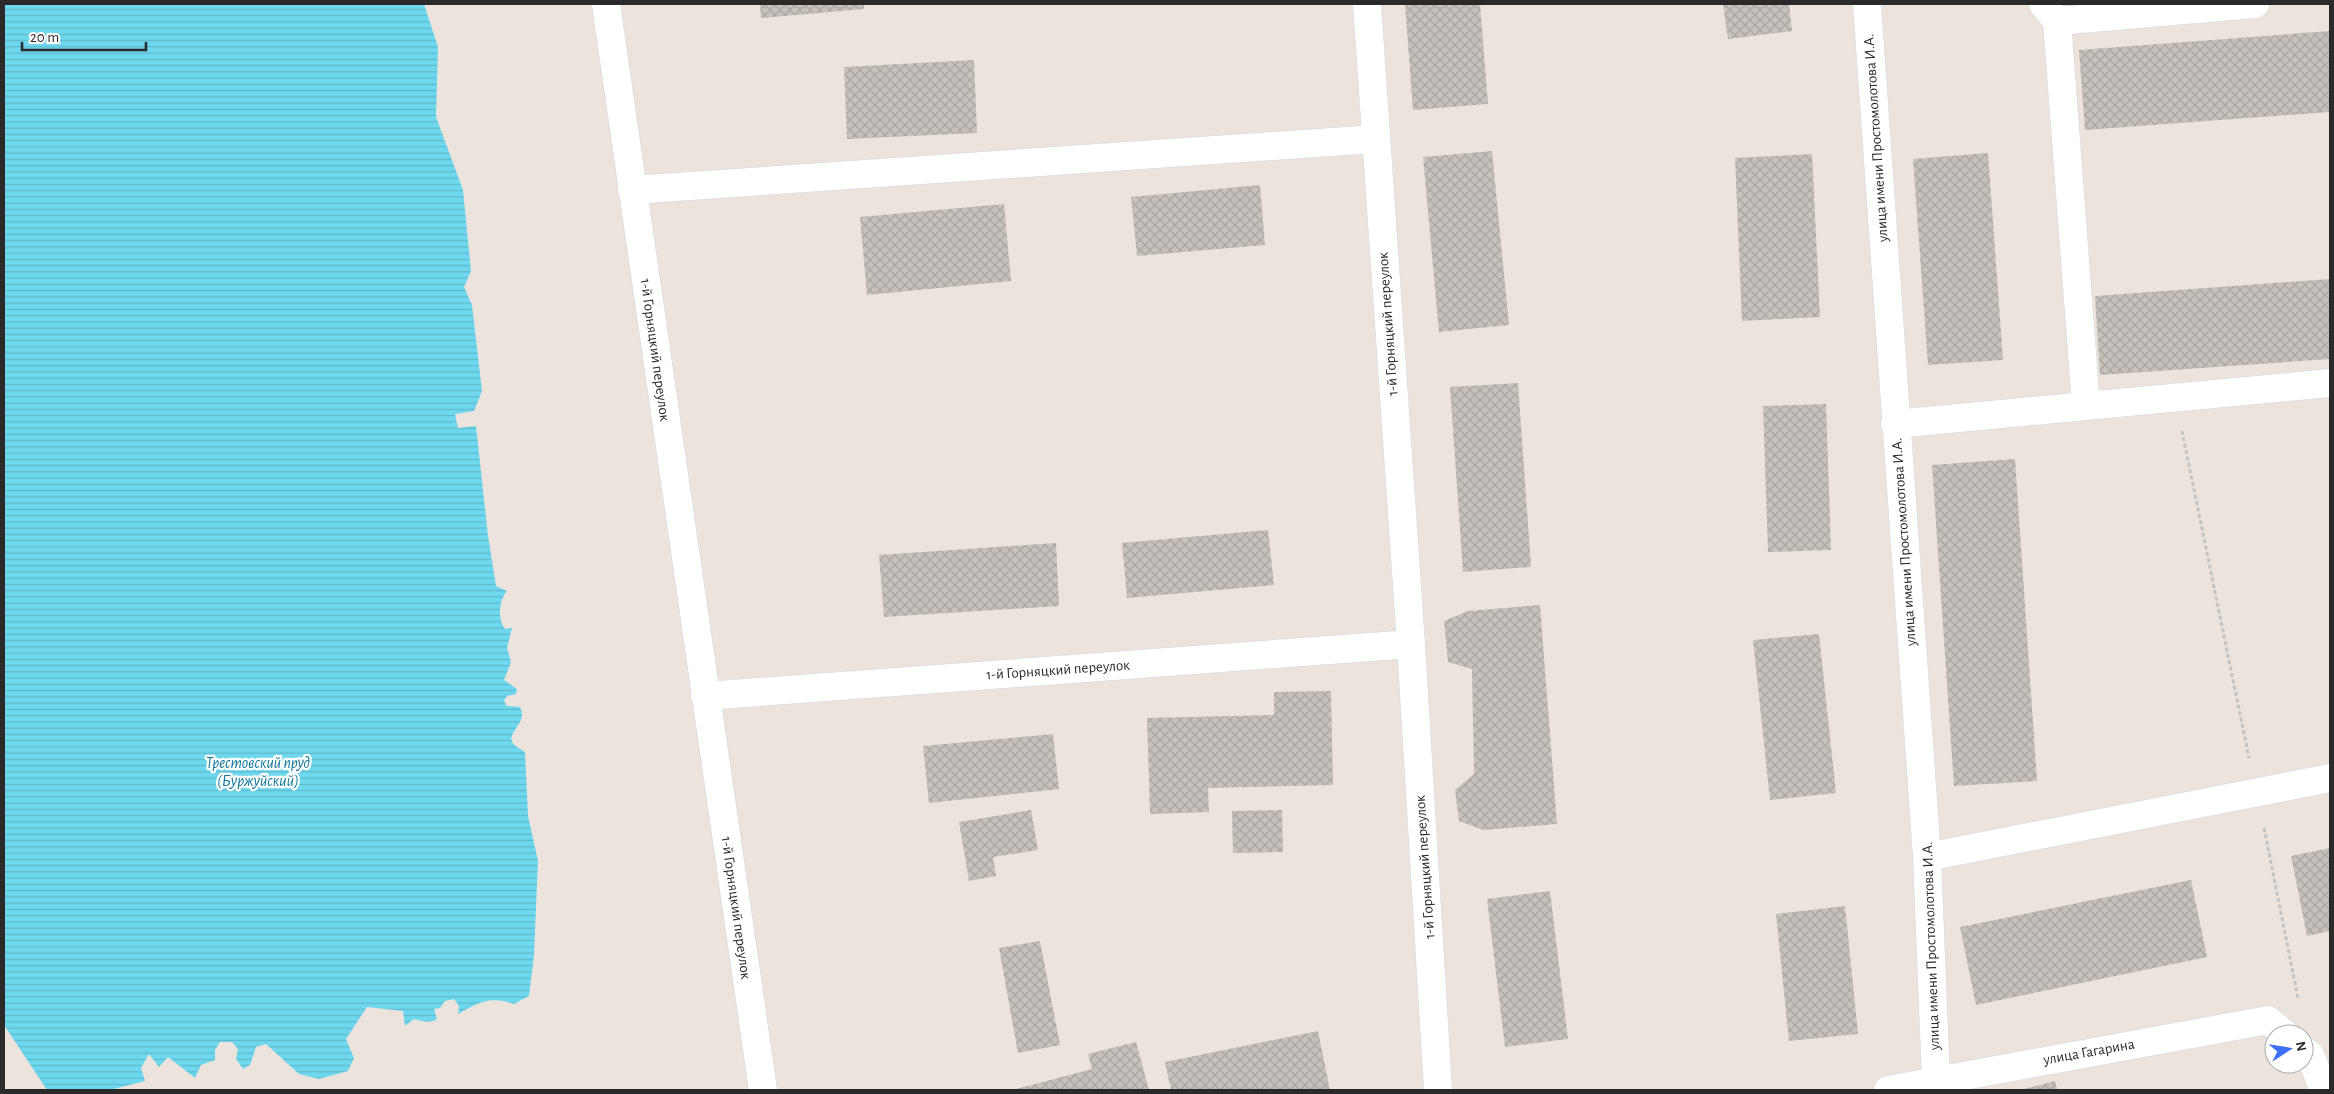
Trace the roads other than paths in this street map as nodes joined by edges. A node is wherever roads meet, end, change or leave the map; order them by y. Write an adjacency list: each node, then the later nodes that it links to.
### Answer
1 (606, 4): 7 (street, 1-й Горняцкий переулок)
2 (1367, 4): 6 (street, 1-й Горняцкий переулок)
3 (1867, 4): 10 (street, улица имени Простомолотова И.А.)
4 (2255, 4): 5 (street)
5 (2050, 12): 9 (street)
6 (1375, 139): 7 (street); 11 (street, 1-й Горняцкий переулок)
7 (632, 190): 12 (street, 1-й Горняцкий переулок)
8 (2330, 383): 9 (street)
9 (2086, 406): 10 (street)
10 (1895, 424): 14 (street, улица имени Простомолотова И.А.)
11 (1411, 644): 12 (street, 1-й Горняцкий переулок); 19 (street, 1-й Горняцкий переулок)
12 (705, 696): 18 (street, 1-й Горняцкий переулок)
13 (2330, 778): 14 (street)
14 (1927, 856): 17 (street, улица имени Простомолотова И.А.)
15 (2273, 1024): 17 (street, улица Гагарина)
16 (2314, 1068): 21 (street)
17 (1936, 1080): 20 (street, улица Гагарина)
18 (763, 1090)
19 (1438, 1090)
20 (1888, 1090)
21 (2324, 1090)

